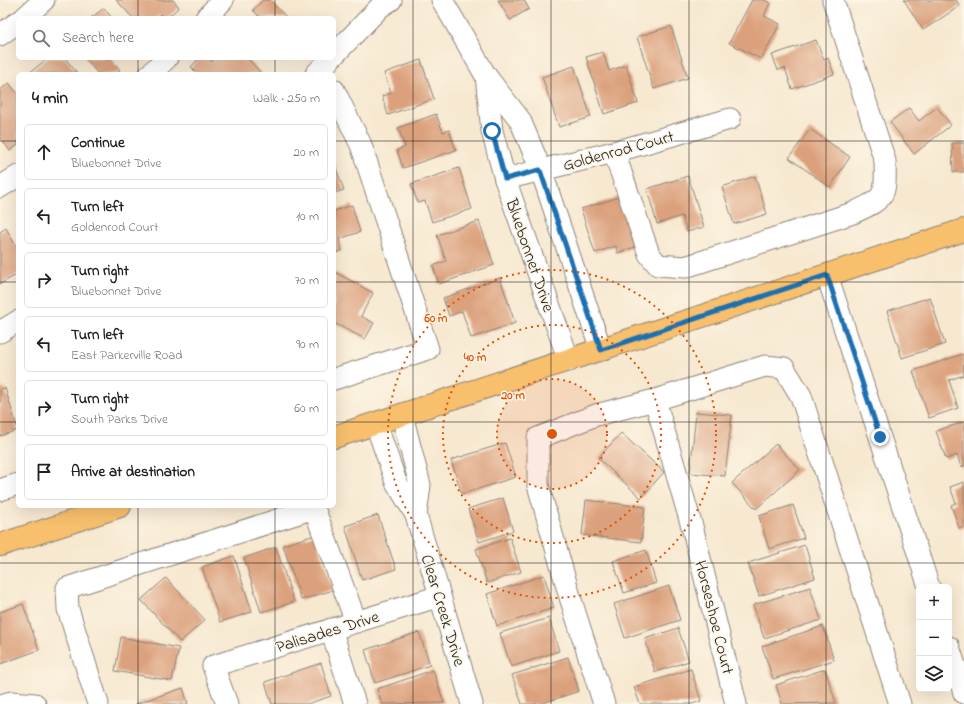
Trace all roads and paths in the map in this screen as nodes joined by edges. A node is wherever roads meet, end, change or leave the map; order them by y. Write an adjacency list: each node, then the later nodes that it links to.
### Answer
1 (44, 0): 6 (street)
2 (223, 0): 7 (street)
3 (391, 0): 10 (street)
4 (442, 0): 13 (street, Bluebonnet Drive)
5 (833, 0): 16 (street)
6 (26, 16)
7 (208, 16)
8 (16, 23): 9 (street)
9 (0, 35)
10 (336, 55)
11 (165, 60): 12 (street)
12 (152, 72)
13 (486, 76): 17 (street, Bluebonnet Drive); 19 (street, Bluebonnet Drive)
14 (336, 94): 27 (street)
15 (730, 119): 16 (street, Goldenrod Court)
16 (614, 152): 17 (street, Goldenrod Court)
17 (540, 170): 19 (street, Goldenrod Court); 25 (street, Bluebonnet Drive)
18 (16, 177): 20 (street)
19 (505, 179): 26 (street, Bluebonnet Drive)
20 (0, 188)
21 (964, 230): 22 (main road)
22 (827, 275): 25 (main road); 37 (street)
23 (16, 322): 24 (street)
24 (0, 332)
25 (601, 350): 26 (main road)
26 (569, 361): 29 (main road)
27 (336, 378)
28 (655, 400): 49 (street); 50 (street, Horseshoe Court); 51 (street)
29 (402, 415): 30 (main road); 35 (street, Clear Creek Drive)
30 (376, 424): 31 (main road); 35 (street, Clear Creek Drive)
31 (336, 436)
32 (16, 485): 33 (street)
33 (0, 490)
34 (114, 508): 36 (main road)
35 (416, 516): 38 (street, Clear Creek Drive)
36 (0, 545)
37 (928, 584)
38 (440, 596): 39 (street, Palisades Drive); 48 (street, Clear Creek Drive)
39 (356, 622): 40 (street, Palisades Drive); 45 (street)
40 (331, 629): 46 (street, Palisades Drive); 47 (street)
41 (952, 656): 42 (street)
42 (964, 693)
43 (4, 704): 44 (street)
44 (35, 704)
45 (98, 704)
46 (227, 704)
47 (355, 704)
48 (472, 704)
49 (604, 704)
50 (736, 704)
51 (900, 704)

